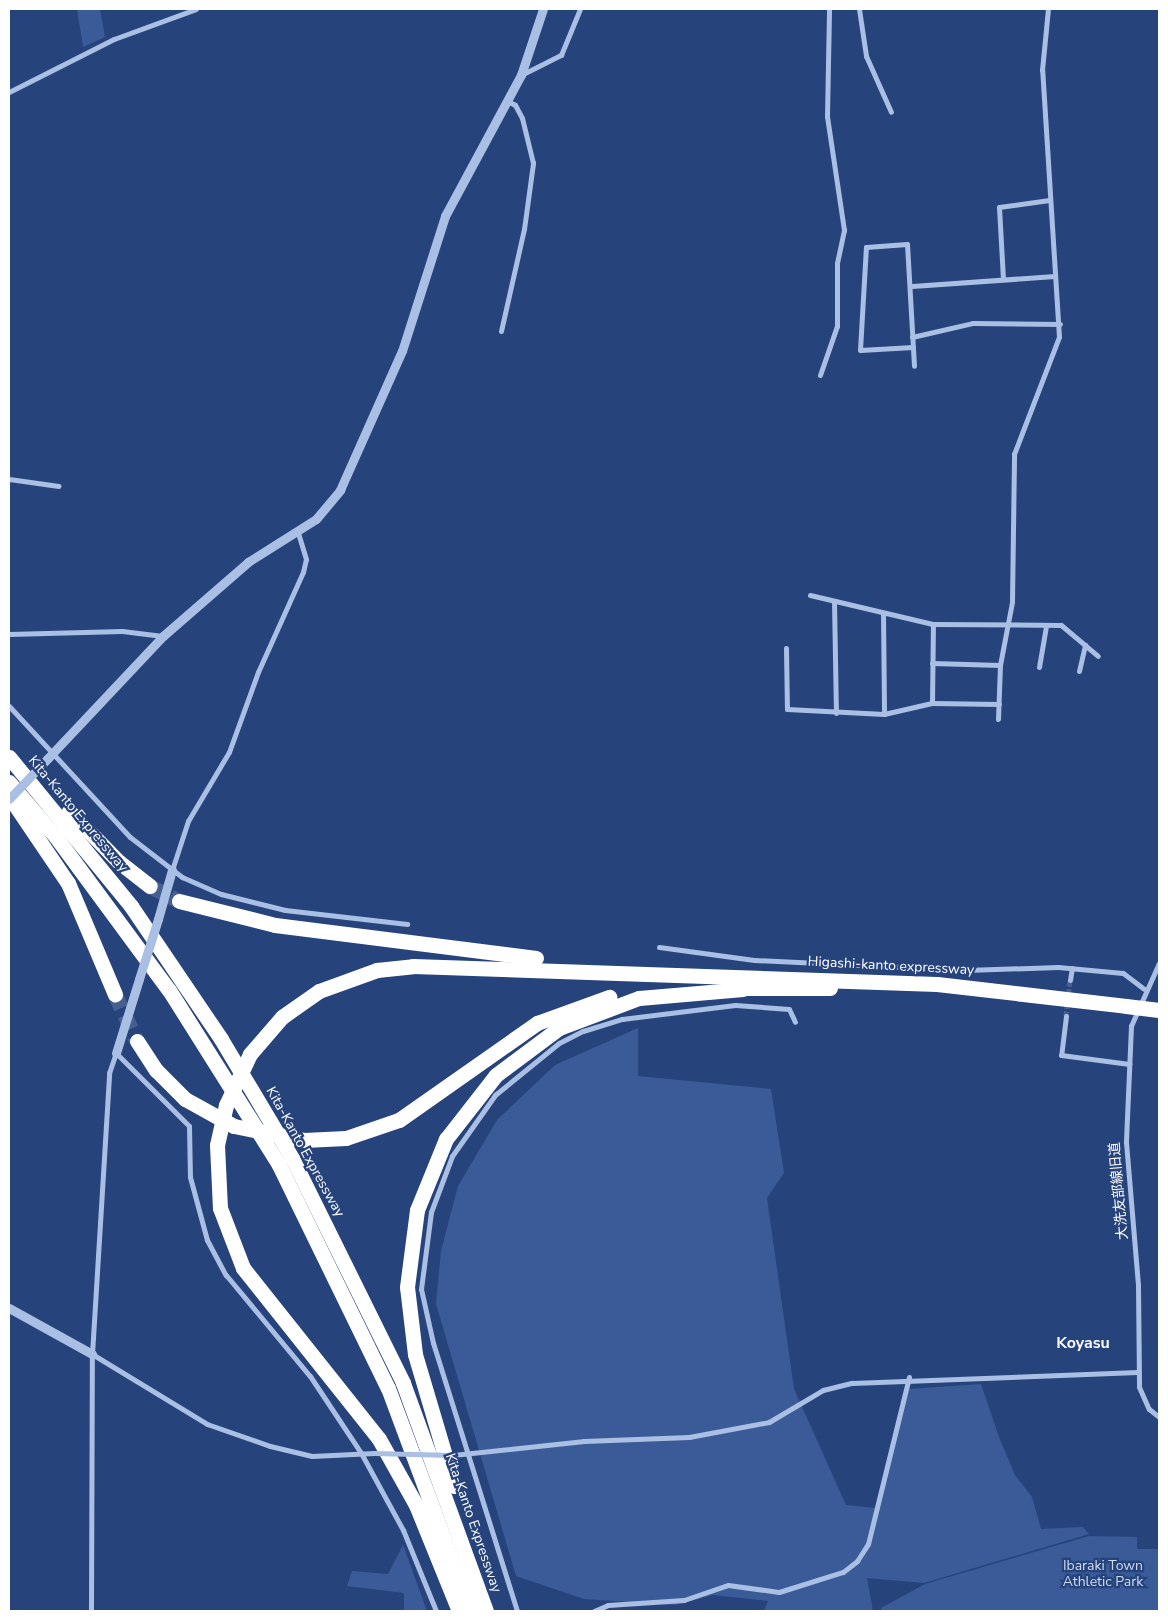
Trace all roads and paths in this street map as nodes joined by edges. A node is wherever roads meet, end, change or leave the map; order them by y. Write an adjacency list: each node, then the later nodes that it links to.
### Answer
1 (196, 9): 8 (street)
2 (543, 9): 7 (street)
3 (580, 9): 7 (street)
4 (830, 9): 20 (street)
5 (859, 9): 10 (street)
6 (1048, 9): 11 (street)
7 (521, 75): 9 (street)
8 (9, 92)
9 (506, 100): 16 (street); 23 (street)
10 (891, 112)
11 (1050, 200): 12 (street); 13 (street)
12 (1055, 276): 13 (street); 15 (street)
13 (1003, 279): 14 (street)
14 (912, 286): 17 (street); 18 (street)
15 (1060, 324): 17 (street); 28 (street)
16 (501, 331)
17 (912, 336): 18 (street)
18 (913, 347): 19 (street)
19 (914, 366)
20 (820, 374)
21 (9, 479): 22 (street)
22 (59, 486)
23 (298, 532): 31 (street); 50 (street)
24 (810, 595): 25 (street)
25 (834, 600): 26 (street); 42 (street)
26 (883, 613): 27 (street); 43 (street)
27 (933, 624): 28 (street); 35 (street)
28 (1006, 626): 29 (street); 36 (street)
29 (1046, 626): 32 (street); 37 (street)
30 (9, 634): 31 (street)
31 (163, 636): 46 (street)
32 (1085, 645): 34 (street); 38 (street)
33 (786, 648): 42 (street)
34 (1098, 656)
35 (932, 663): 36 (street); 39 (street)
36 (1000, 665): 40 (street)
37 (1040, 667)
38 (1079, 671)
39 (932, 703): 40 (street); 43 (street)
40 (999, 704): 44 (street)
41 (9, 706): 46 (street)
42 (836, 713): 43 (street)
43 (884, 714)
44 (998, 719)
45 (9, 746): 51 (highway)
46 (50, 755): 49 (street, bridge); 50 (street)
47 (9, 757): 78 (highway, Kita-Kanto Expressway)
48 (9, 782): 77 (highway)
49 (9, 798): 60 (highway)
50 (172, 870): 53 (street); 65 (street, bridge)
51 (150, 886)
52 (179, 901): 58 (highway)
53 (407, 924)
54 (658, 948): 56 (street)
55 (1159, 963): 59 (street, 大洗友部線旧道)
56 (1072, 968): 57 (street); 59 (street)
57 (1070, 980)
58 (742, 982): 61 (highway, Higashi-kanto expressway, bridge); 64 (highway, bridge); 76 (highway, bridge); 78 (highway)
59 (1144, 989): 66 (street, 大洗友部線旧道)
60 (115, 994)
61 (1159, 1010)
62 (1066, 1016): 66 (street)
63 (795, 1022): 73 (street)
64 (136, 1041)
65 (116, 1053): 68 (street); 72 (street)
66 (1129, 1064): 69 (street, 大洗友部線旧道)
67 (9, 1308): 68 (street)
68 (92, 1354): 72 (street); 74 (street)
69 (1138, 1372): 70 (street); 71 (street, 大洗友部線旧道)
70 (909, 1377): 73 (street); 80 (street)
71 (1159, 1417)
72 (361, 1454): 73 (street, bridge); 75 (street)
73 (467, 1456): 79 (street)
74 (91, 1611)
75 (436, 1611)
76 (460, 1611)
77 (471, 1611)
78 (487, 1611)
79 (517, 1611)
80 (594, 1611)

